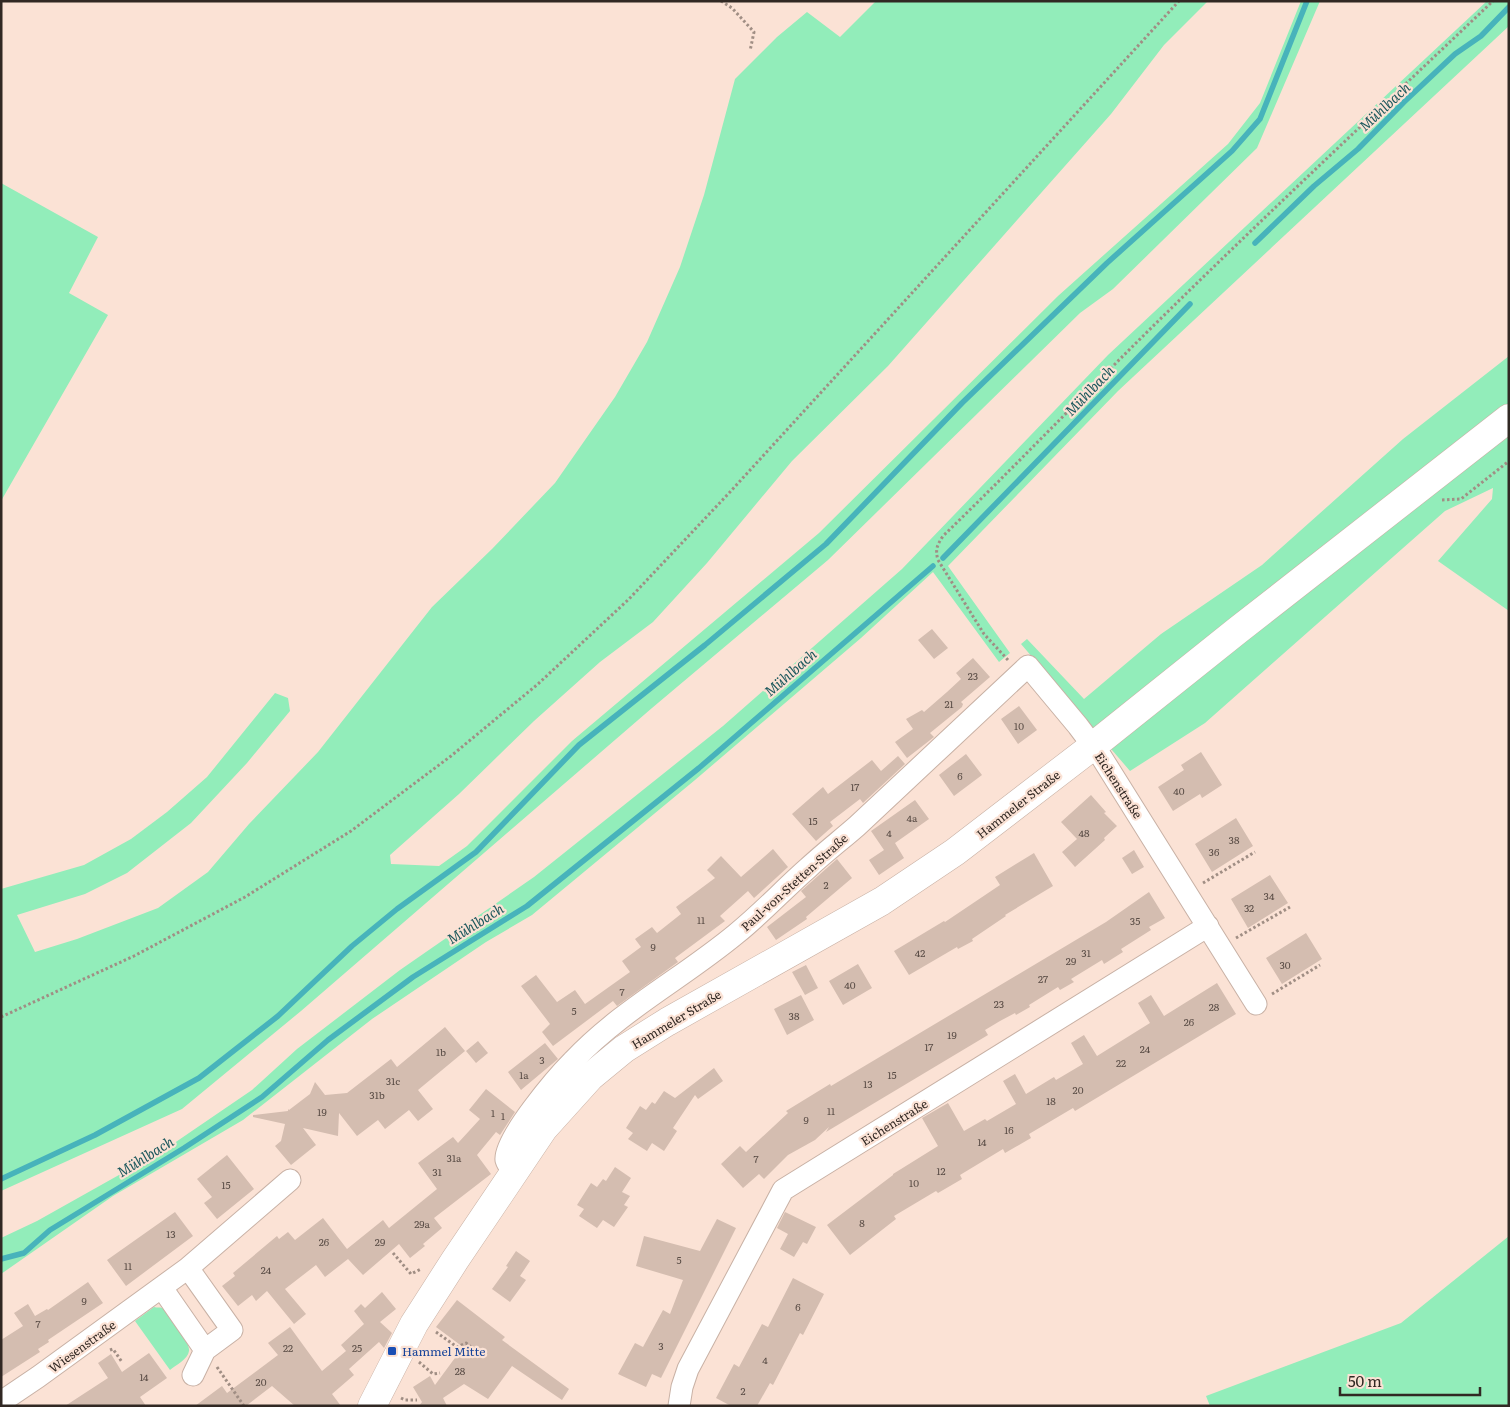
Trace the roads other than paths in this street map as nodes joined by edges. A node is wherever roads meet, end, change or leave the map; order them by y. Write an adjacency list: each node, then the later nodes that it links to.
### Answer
1 (1509, 418): 2 (main road, Hammeler Straße)
2 (1093, 746): 3 (street, Eichenstraße); 5 (main road, Hammeler Straße); 5 (street, Paul-von-Stetten-Straße)
3 (1208, 926): 4 (street, Eichenstraße); 13 (street, Eichenstraße)
4 (1256, 1004)
5 (514, 1173): 12 (main road, Hammeler Straße)
6 (290, 1180): 7 (street, Wiesenstraße)
7 (188, 1268): 8 (street, Wiesenstraße); 9 (street)
8 (162, 1288): 9 (street); 11 (street, Wiesenstraße)
9 (205, 1350): 10 (street)
10 (192, 1375)
11 (1, 1402)
12 (372, 1406)
13 (679, 1406)

